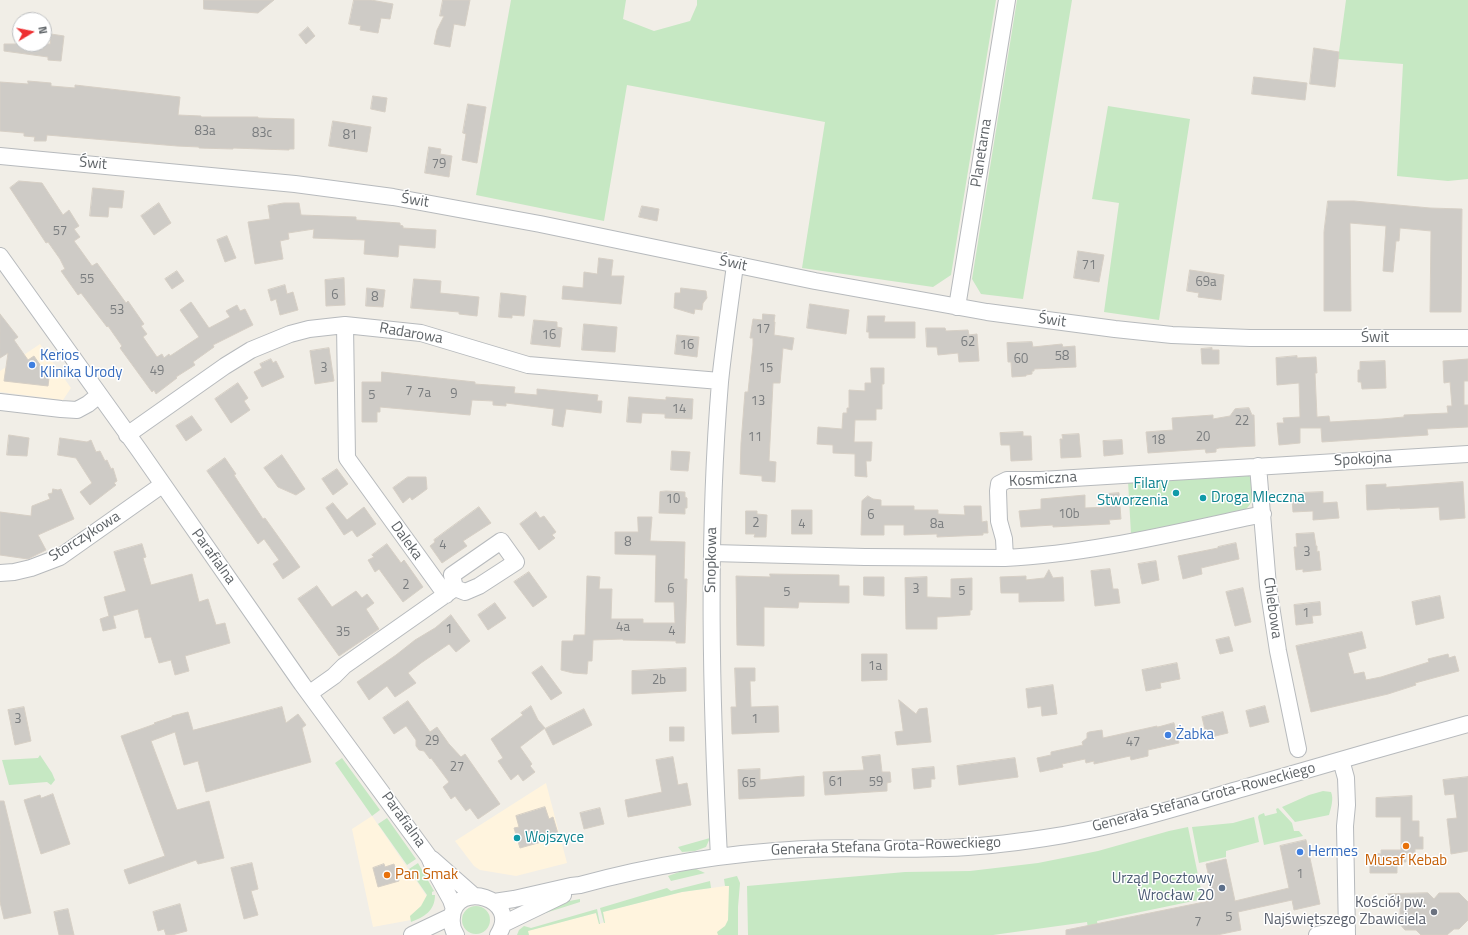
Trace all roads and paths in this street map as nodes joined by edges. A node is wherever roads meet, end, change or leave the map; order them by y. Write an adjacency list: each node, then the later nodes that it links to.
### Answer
1 (1007, 0): 5 (street, Planetarna)
2 (0, 156): 4 (street, Świt)
3 (0, 256): 9 (street, Parafialna)
4 (735, 265): 5 (street, Świt); 8 (street, Snopkowa)
5 (957, 307): 7 (street, Świt)
6 (345, 329): 8 (street, Radarowa); 11 (street, Radarowa); 19 (street, Daleka)
7 (1468, 338)
8 (720, 381): 16 (street, Snopkowa)
9 (99, 395): 10 (street); 11 (street, Parafialna)
10 (0, 402)
11 (127, 435): 14 (street, Parafialna)
12 (1468, 454): 13 (street, Spokojna)
13 (1258, 466): 15 (street, Chlebowa); 17 (street, Kosmiczna)
14 (162, 485): 18 (street, Storczykowa); 20 (street, Parafialna)
15 (1262, 514): 17 (street); 22 (street, Chlebowa)
16 (712, 553): 17 (street); 24 (street, Snopkowa)
17 (1005, 558)
18 (0, 573)
19 (450, 592): 19 (street); 20 (street)
20 (310, 694): 25 (street, Parafialna)
21 (1468, 724): 23 (street, Generała Stefana Grota-Roweckiego)
22 (1298, 749)
23 (1341, 760): 24 (street, Generała Stefana Grota-Roweckiego); 31 (street)
24 (718, 856): 26 (street, Generała Stefana Grota-Roweckiego)
25 (429, 857): 27 (street, Parafialna); 29 (street, Parafialna)
26 (580, 885): 28 (street, Generała Stefana Grota-Roweckiego); 30 (street, Generała Stefana Grota-Roweckiego)
27 (474, 896): 28 (street); 29 (street)
28 (494, 902): 30 (street)
29 (453, 913): 32 (street); 33 (street, Parafialna)
30 (500, 932)
31 (1347, 932): 34 (street)
32 (412, 935)
33 (456, 935)
34 (1317, 935)

